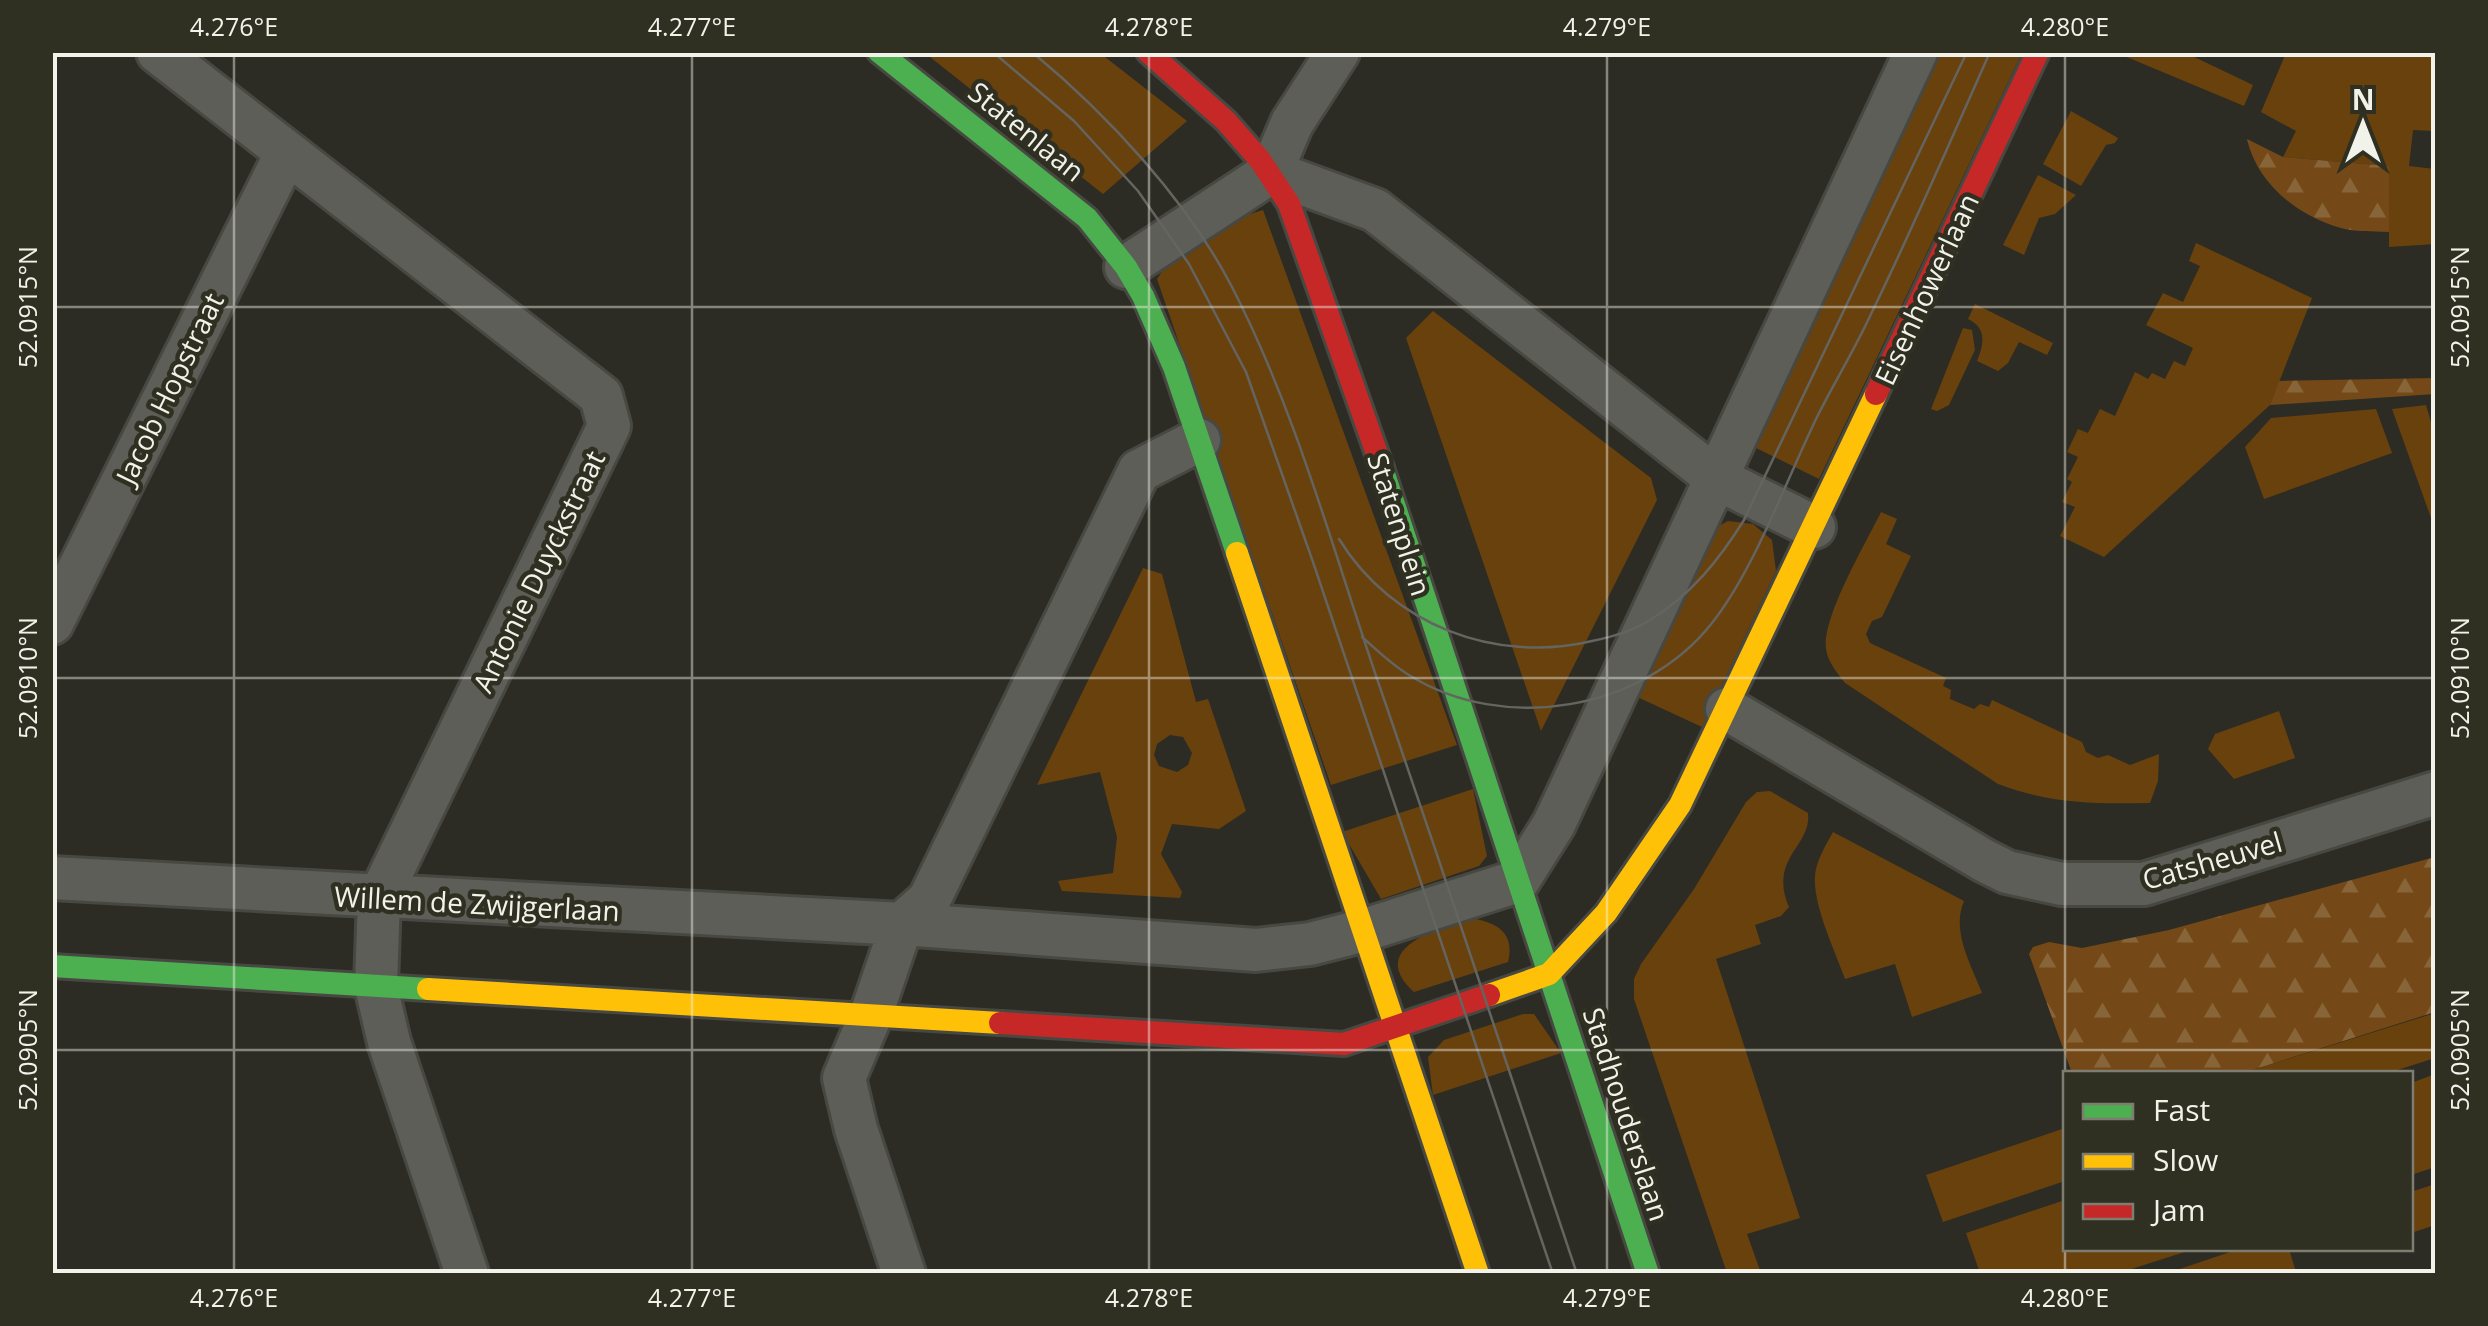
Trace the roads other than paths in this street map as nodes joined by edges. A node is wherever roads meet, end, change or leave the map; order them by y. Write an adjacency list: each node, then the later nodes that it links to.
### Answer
1 (158, 52): 7 (street, Antonie Duyckstraat)
2 (879, 52): 9 (street, Statenlaan)
3 (1148, 52): 8 (street)
4 (1338, 52): 8 (street)
5 (1916, 52): 11 (street)
6 (2038, 52): 12 (street, Eisenhowerlaan)
7 (286, 154): 13 (street, Jacob Hopstraat); 18 (street, Antonie Duyckstraat)
8 (1271, 172): 9 (street); 11 (street); 17 (street, Statenplein)
9 (1126, 268): 10 (street)
10 (1199, 440): 19 (street); 20 (street)
11 (1716, 478): 12 (street); 17 (street)
12 (1814, 527): 14 (street)
13 (52, 623)
14 (1727, 709): 15 (street, Catsheuvel); 22 (street)
15 (2436, 792)
16 (52, 878): 18 (street, Willem de Zwijgerlaan)
17 (1518, 880): 20 (street); 22 (street, Statenplein)
18 (379, 898): 19 (street, Willem de Zwijgerlaan); 23 (street, Antonie Duyckstraat)
19 (902, 924): 20 (street); 24 (street)
20 (1364, 930): 25 (street)
21 (52, 966): 23 (street)
22 (1549, 974): 25 (street); 29 (street, Stadhouderslaan)
23 (376, 986): 24 (street); 26 (street, Antonie Duyckstraat)
24 (871, 1015): 25 (street); 27 (street)
25 (1396, 1025): 28 (street)
26 (468, 1274)
27 (904, 1274)
28 (1478, 1274)
29 (1648, 1274)

